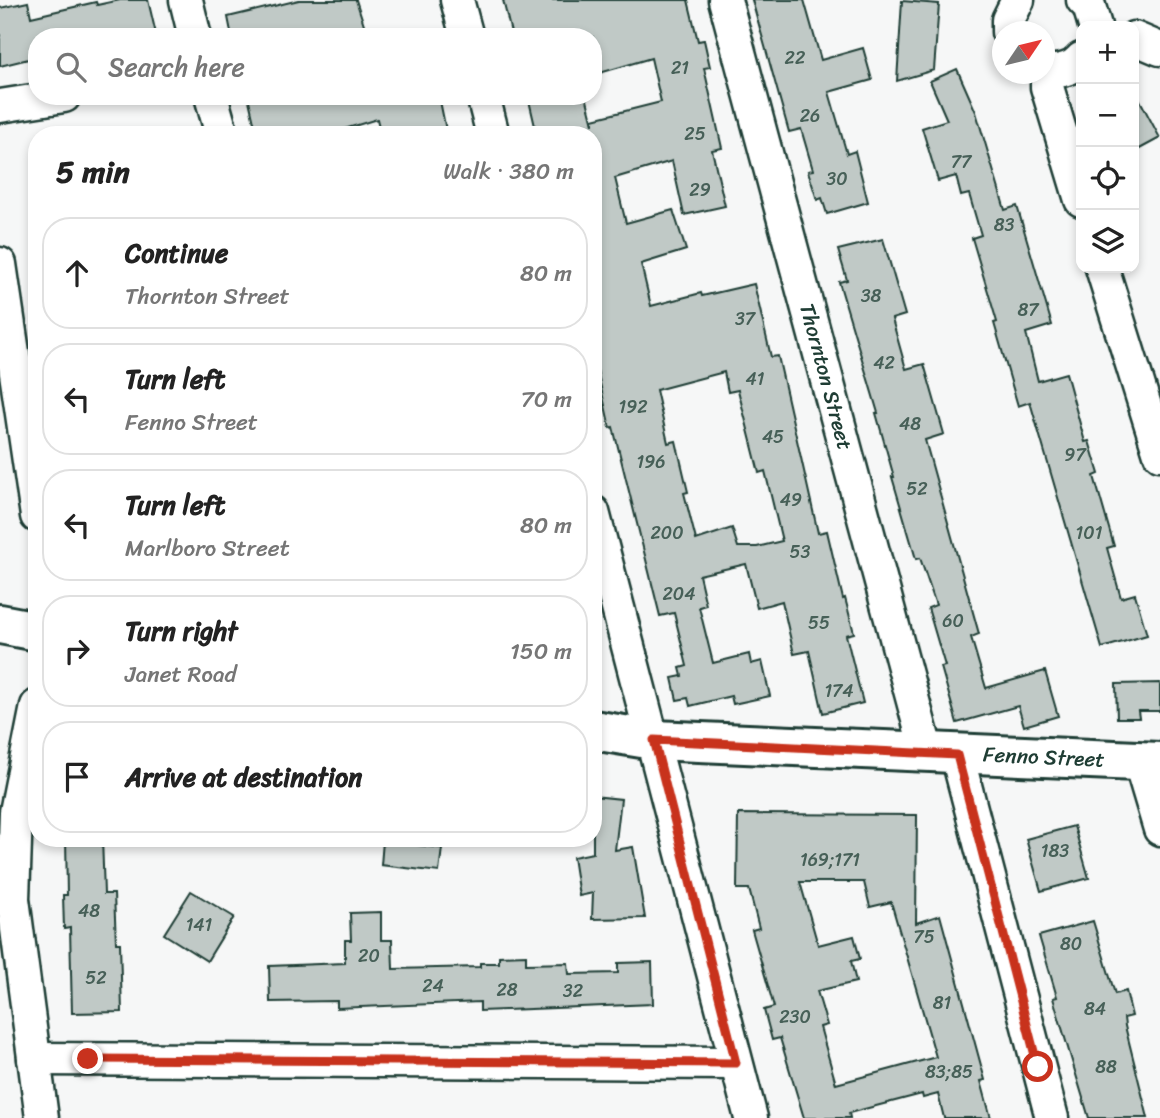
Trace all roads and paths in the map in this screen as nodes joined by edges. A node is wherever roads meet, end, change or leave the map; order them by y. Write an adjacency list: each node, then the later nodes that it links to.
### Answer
1 (186, 0): 8 (street)
2 (457, 0): 9 (street)
3 (725, 0): 32 (street, Thornton Street)
4 (1018, 0): 6 (street)
5 (1083, 0): 7 (street)
6 (1008, 21)
7 (1094, 21)
8 (193, 28)
9 (465, 28)
10 (1139, 40): 11 (street)
11 (1160, 49)
12 (1076, 64): 13 (street)
13 (1055, 71)
14 (1047, 84): 21 (street)
15 (28, 102): 18 (street)
16 (214, 105): 19 (street)
17 (485, 105): 20 (street)
18 (0, 106)
19 (219, 126)
20 (491, 126)
21 (1076, 183)
22 (0, 264): 25 (street)
23 (1104, 273): 24 (street)
24 (1160, 454)
25 (28, 455)
26 (602, 546): 30 (street)
27 (0, 624): 28 (street)
28 (28, 629)
29 (602, 731): 30 (street, Fenno Street)
30 (654, 740): 32 (street, Fenno Street); 36 (street)
31 (28, 751): 35 (street)
32 (942, 754): 33 (street, Fenno Street); 39 (street, Thornton Street)
33 (1150, 762): 34 (street)
34 (1160, 829)
35 (34, 1059): 36 (street); 37 (street)
36 (736, 1063): 38 (street)
37 (42, 1118)
38 (751, 1118)
39 (1052, 1118)

